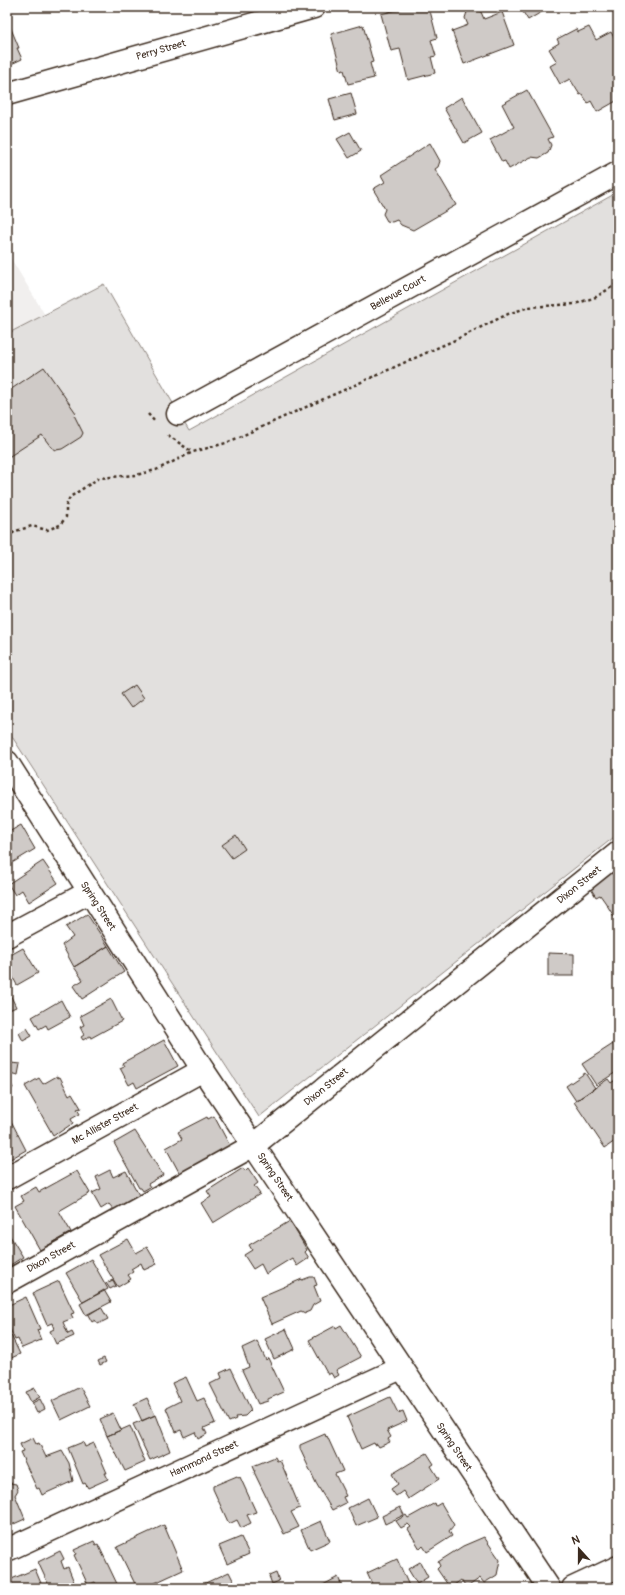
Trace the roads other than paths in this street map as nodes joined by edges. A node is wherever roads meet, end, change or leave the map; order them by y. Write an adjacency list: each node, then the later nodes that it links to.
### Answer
1 (314, 7): 2 (street, Perry Street)
2 (7, 94)
3 (618, 173): 4 (street, Bellevue Court)
4 (178, 414)
5 (7, 762): 7 (street, Spring Street)
6 (618, 853): 10 (street, Dixon Street)
7 (88, 892): 8 (street); 9 (street, Spring Street)
8 (7, 936)
9 (203, 1070): 10 (street, Spring Street); 11 (street, Mc Allister Street)
10 (254, 1145): 12 (street, Dixon Street); 13 (street, Spring Street)
11 (7, 1178)
12 (7, 1282)
13 (402, 1368): 14 (street, Hammond Street); 16 (street, Spring Street)
14 (7, 1550)
15 (618, 1567): 17 (street)
16 (549, 1588)
17 (573, 1588)

